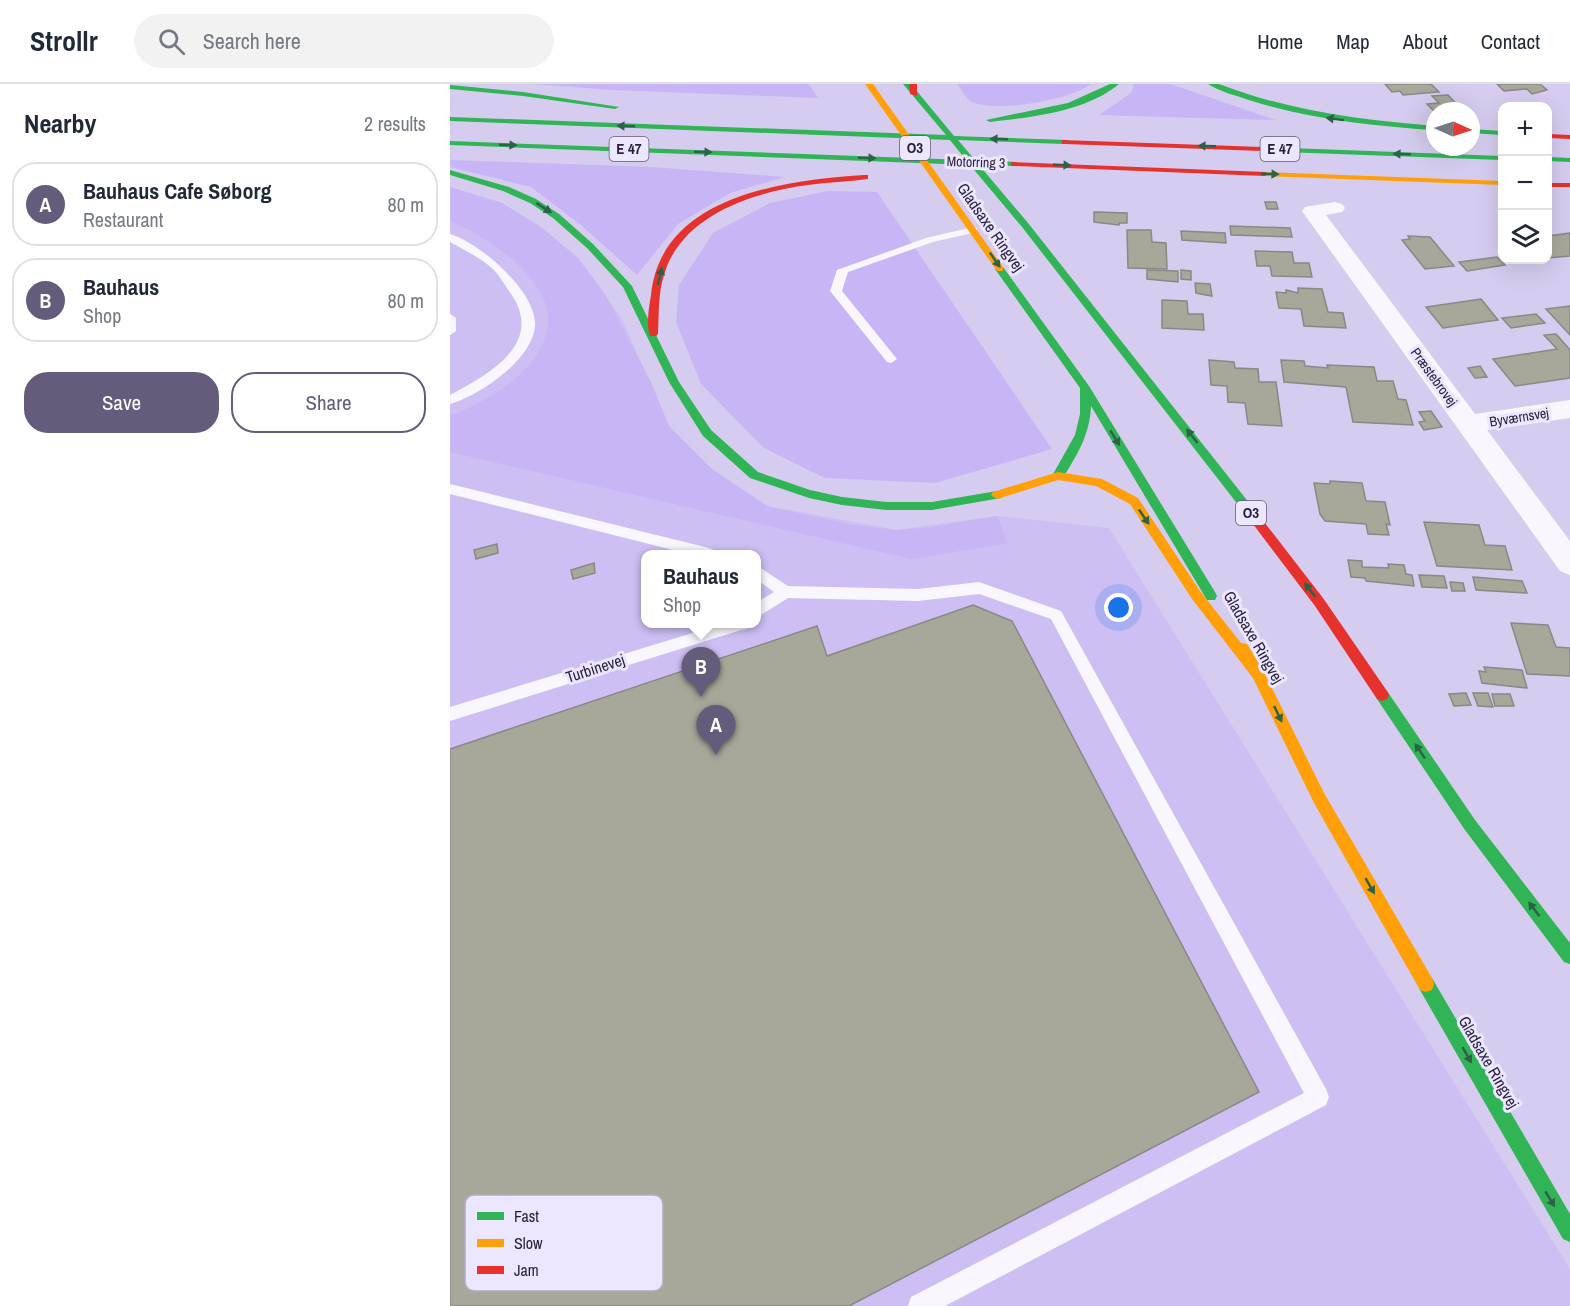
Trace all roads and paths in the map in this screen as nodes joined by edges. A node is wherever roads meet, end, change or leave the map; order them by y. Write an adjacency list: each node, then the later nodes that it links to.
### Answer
1 (869, 84): 37 (main road, Gladsaxe Ringvej / O3)
2 (1115, 84): 10 (main road)
3 (1212, 84): 11 (main road, one-way to 3)
4 (450, 87): 6 (main road)
5 (911, 87): 57 (main road, Gladsaxe Ringvej / O3, one-way to 5)
6 (461, 102)
7 (871, 117): 9 (main road)
8 (450, 119): 22 (main road, Motorring 3 / E 47, one-way to 8)
9 (954, 119)
10 (1060, 123)
11 (1426, 127)
12 (1480, 132): 14 (main road)
13 (1341, 133): 15 (main road)
14 (1498, 133)
15 (1426, 137)
16 (1552, 137): 19 (main road)
17 (1480, 138): 18 (main road)
18 (1498, 139)
19 (1570, 140): 20 (main road)
20 (1552, 141)
21 (450, 143): 31 (main road, Motorring 3 / E 47, one-way to 31)
22 (1498, 158)
23 (1552, 159): 24 (main road)
24 (1570, 160)
25 (450, 172): 41 (main road, one-way to 41)
26 (882, 177): 41 (main road, one-way to 26)
27 (915, 178): 28 (main road)
28 (950, 179)
29 (974, 180): 30 (main road)
30 (1010, 181)
31 (1498, 183)
32 (1224, 186): 35 (main road)
33 (1552, 186): 34 (main road)
34 (1570, 186)
35 (1498, 189)
36 (1335, 208): 46 (street, Præstebrovej)
37 (973, 230): 42 (lane); 43 (main road, Gladsaxe Ringvej / O3, one-way to 43)
38 (450, 237): 44 (lane)
39 (450, 318): 40 (lane)
40 (450, 331)
41 (653, 334): 47 (main road)
42 (891, 359)
43 (1085, 388): 47 (main road); 55 (main road, Gladsaxe Ringvej / O3, one-way to 55)
44 (450, 400)
45 (1570, 409): 46 (street, Byværnsvej)
46 (1469, 424): 50 (street, Præstebrovej)
47 (1058, 476): 55 (main road, one-way to 55)
48 (450, 489): 49 (lane)
49 (689, 550)
50 (1570, 563)
51 (761, 575): 52 (lane)
52 (785, 592): 53 (lane); 59 (lane)
53 (761, 609)
54 (728, 628): 56 (lane, Turbinevej)
55 (1258, 674): 58 (main road, Gladsaxe Ringvej / O3, one-way to 58)
56 (450, 714)
57 (1570, 956)
58 (1570, 1232)
59 (920, 1306)

